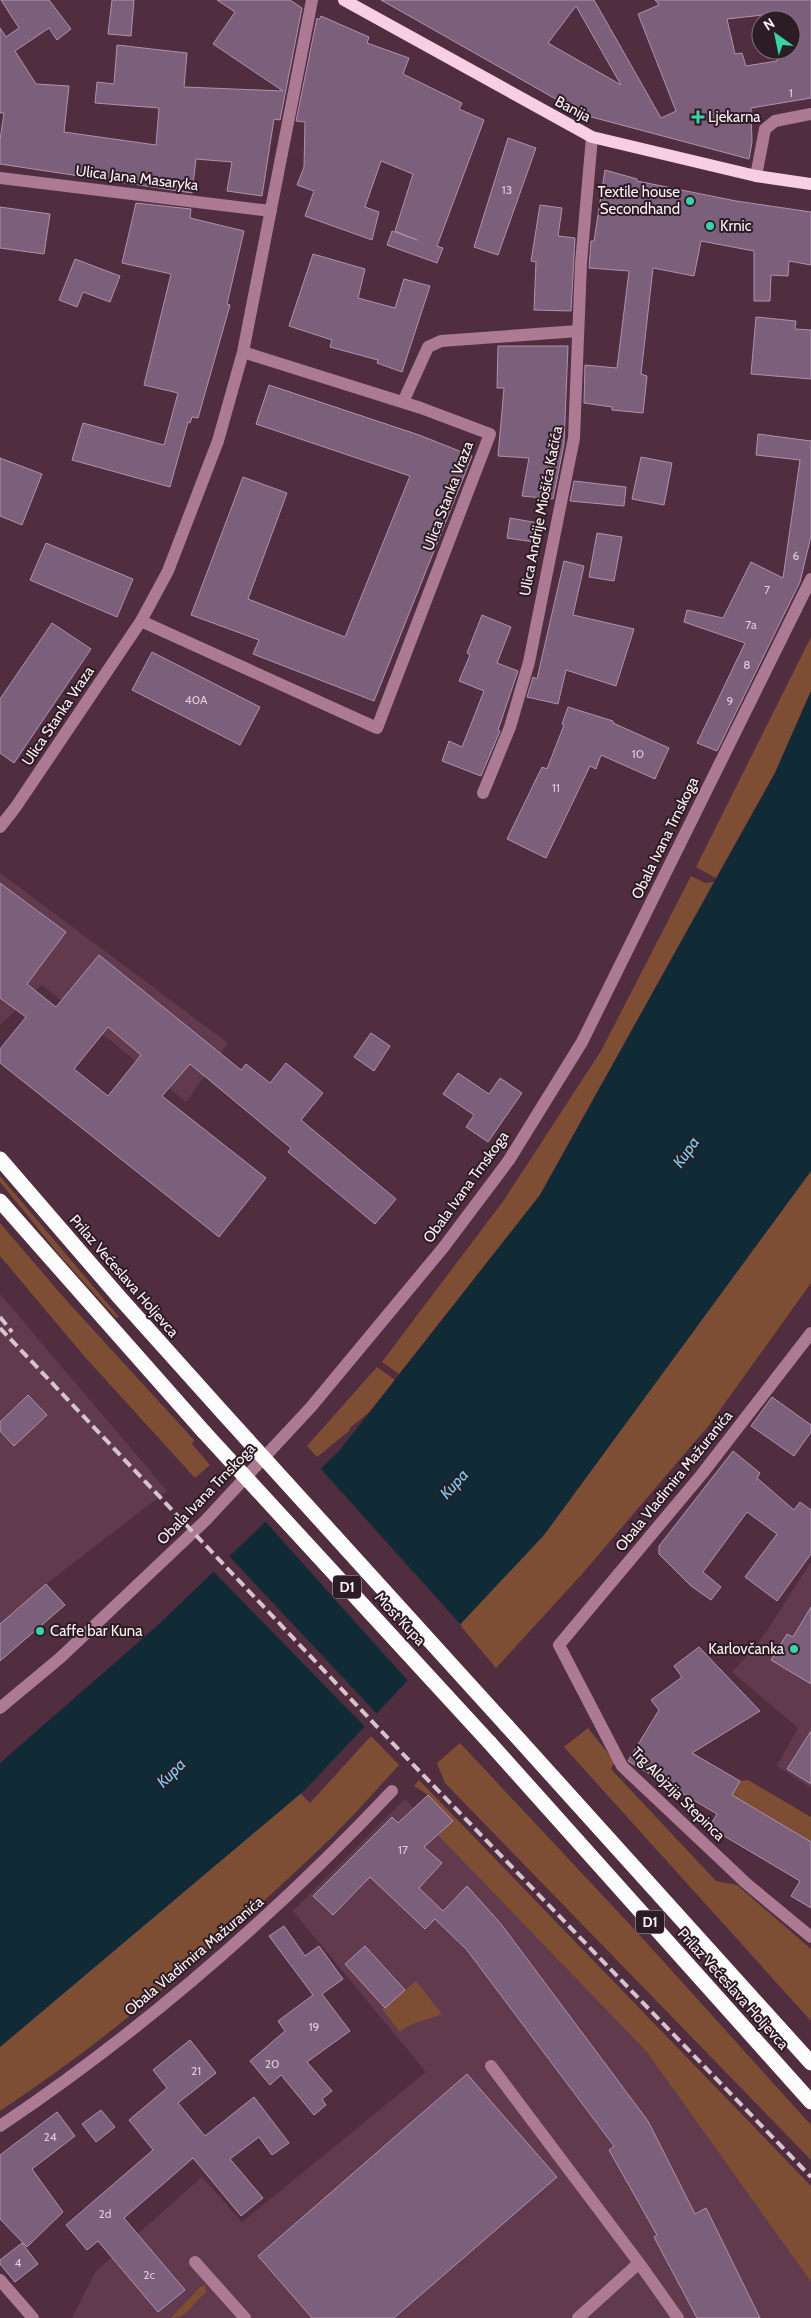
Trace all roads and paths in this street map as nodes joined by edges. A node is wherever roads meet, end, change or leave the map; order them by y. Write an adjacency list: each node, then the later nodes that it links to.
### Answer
1 (312, 0): 8 (street)
2 (344, 0): 4 (main road, Banija)
3 (811, 114): 5 (street)
4 (592, 137): 5 (main road, Banija); 9 (street, Ulica Andrije Miošića Kačića)
5 (756, 176): 7 (main road, Banija)
6 (0, 178): 8 (street, Ulica Jana Masaryka)
7 (811, 184)
8 (270, 211): 10 (street)
9 (578, 331): 11 (street); 14 (street, Ulica Andrije Miošića Kačića)
10 (243, 352): 11 (street, Ulica Stanka Vraza); 13 (street, Ulica Stanka Vraza)
11 (403, 402): 13 (street, Ulica Stanka Vraza)
12 (811, 579): 21 (street, Obala Ivana Trnskoga)
13 (141, 621): 15 (street, Ulica Stanka Vraza)
14 (483, 793)
15 (0, 827)
16 (0, 1158): 19 (highway, Prilaz Većeslava Holjevca / D1)
17 (0, 1201): 23 (highway, Most Kupa / D1, bridge)
18 (811, 1333): 20 (street, Obala Vladimira Mažuranića)
19 (224, 1414): 22 (highway, Most Kupa / D1, bridge)
20 (559, 1646): 25 (street, Trg Alojzija Stepinca)
21 (0, 1708)
22 (507, 1726): 26 (highway, Prilaz Većeslava Holjevca / D1)
23 (489, 1742): 28 (highway, Prilaz Većeslava Holjevca / D1)
24 (392, 1791): 29 (street, Obala Vladimira Mažuranića)
25 (811, 1937)
26 (811, 2063)
27 (491, 2066): 31 (street)
28 (811, 2102)
29 (0, 2126)
30 (195, 2262): 34 (street)
31 (639, 2263): 35 (street); 36 (street)
32 (0, 2280): 33 (street)
33 (33, 2318)
34 (245, 2318)
35 (578, 2318)
36 (678, 2318)

